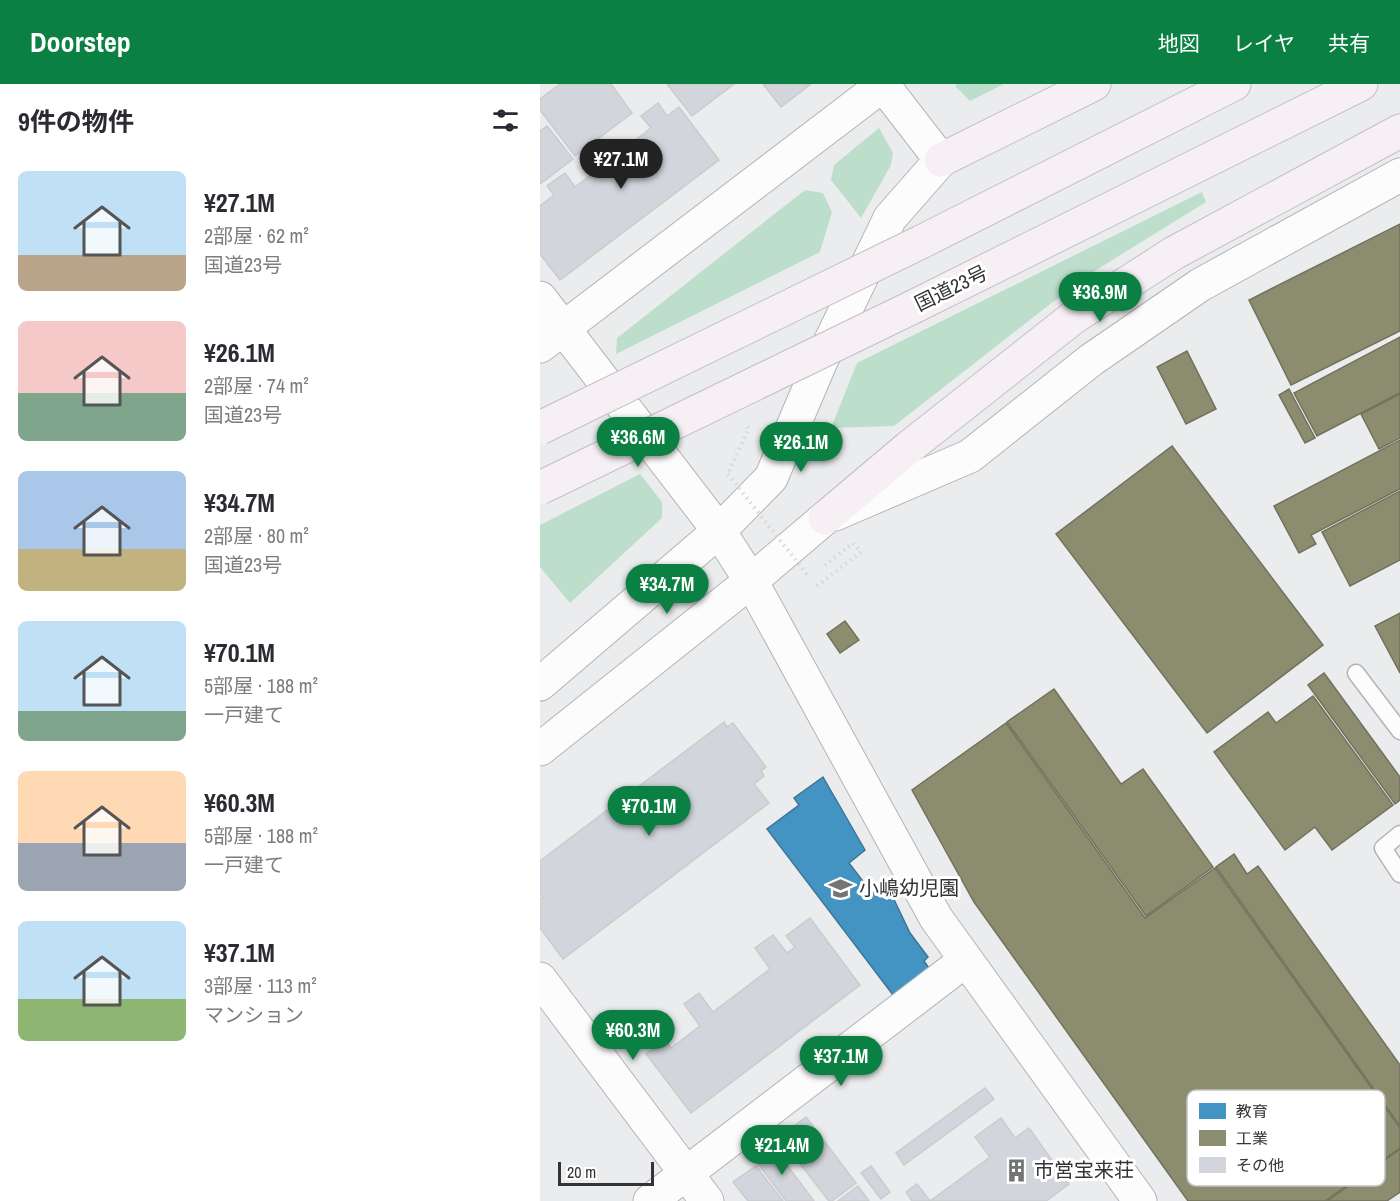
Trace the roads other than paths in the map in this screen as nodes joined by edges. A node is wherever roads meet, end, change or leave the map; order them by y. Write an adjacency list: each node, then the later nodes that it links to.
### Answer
1 (883, 84): 6 (street); 9 (street)
2 (1094, 84): 6 (highway)
3 (1233, 84): 10 (highway, bridge)
4 (1361, 84): 11 (highway, 国道23号, bridge)
5 (1400, 131): 12 (highway)
6 (941, 160): 13 (street)
7 (1400, 175): 12 (street)
8 (540, 298): 9 (street)
9 (551, 337): 13 (street)
10 (540, 429)
11 (540, 488)
12 (825, 518): 14 (street)
13 (719, 531): 14 (street); 16 (street)
14 (751, 581): 18 (street); 21 (street)
15 (1356, 673): 17 (lane)
16 (540, 684)
17 (1400, 731)
18 (540, 749)
19 (1400, 834): 20 (lane)
20 (1400, 874)
21 (966, 960): 23 (street); 26 (street)
22 (540, 980): 23 (street)
23 (686, 1173): 24 (street); 25 (street)
24 (650, 1201)
25 (707, 1201)
26 (1140, 1201)

